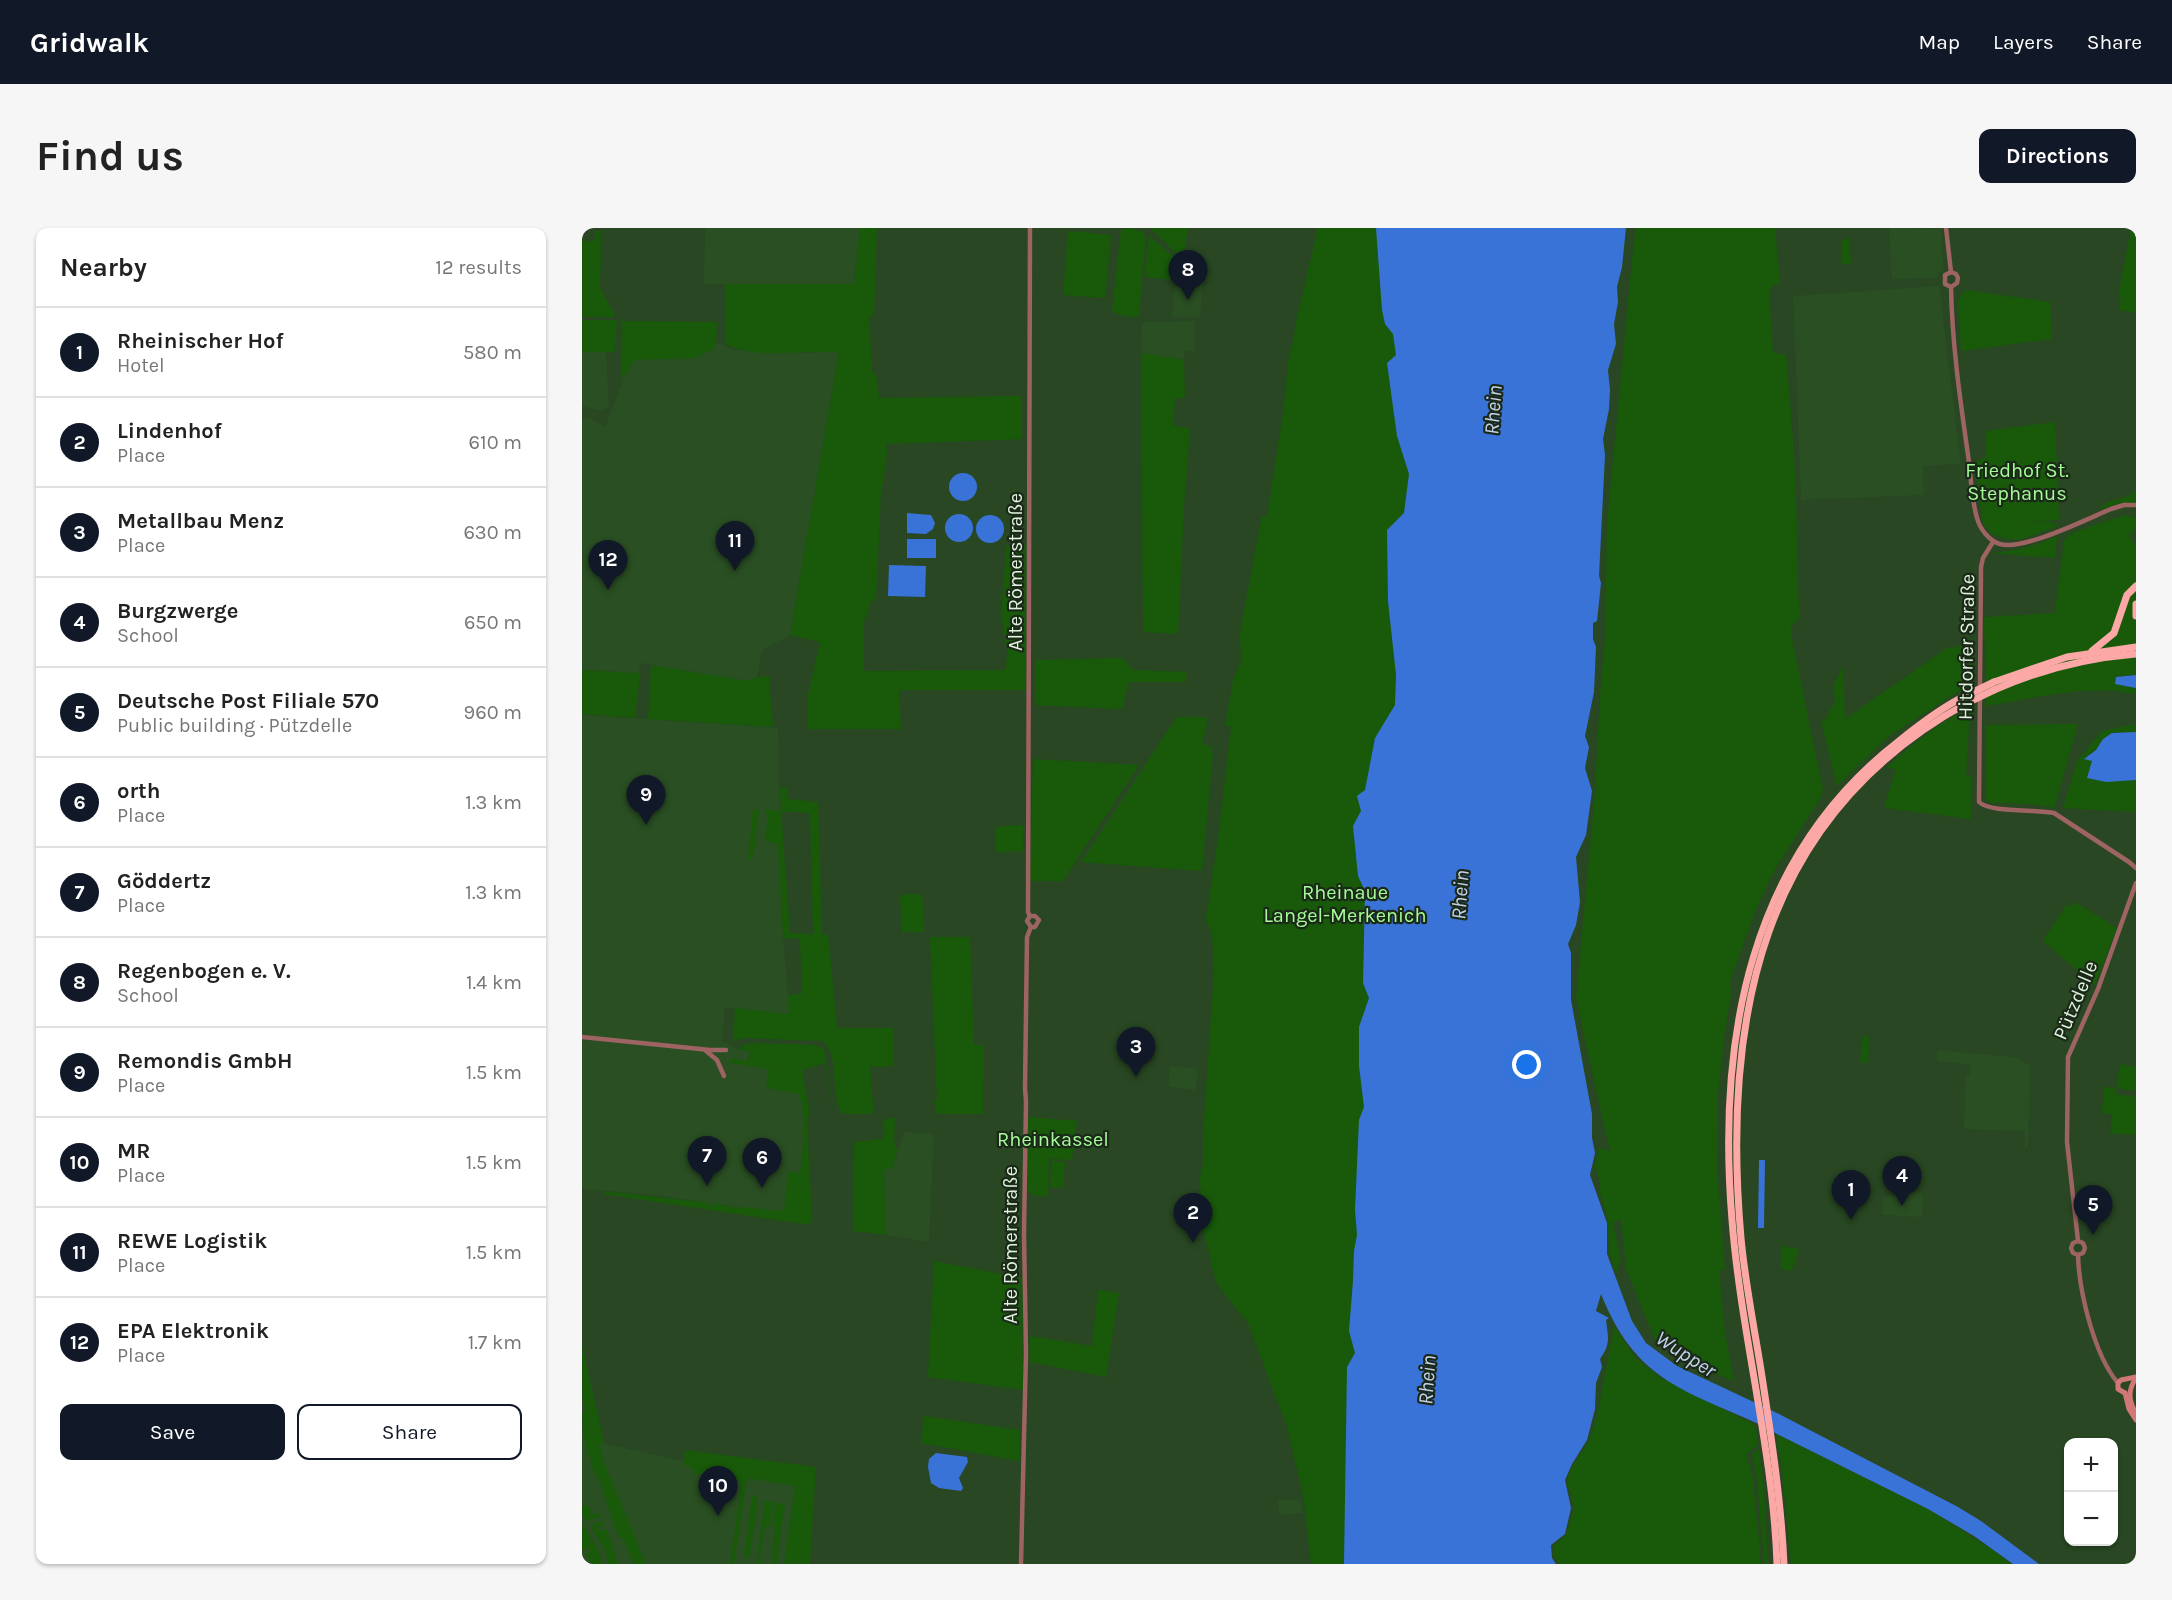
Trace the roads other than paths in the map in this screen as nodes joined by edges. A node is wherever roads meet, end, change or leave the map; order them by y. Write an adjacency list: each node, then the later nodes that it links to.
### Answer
1 (1030, 228): 16 (street, Alte Römerstraße)
2 (1946, 228): 3 (street)
3 (1951, 272): 4 (street); 4 (street)
4 (1951, 287): 6 (street)
5 (2136, 505): 6 (street)
6 (1993, 542): 14 (street, Hitdorfer Straße)
7 (2136, 586): 11 (highway)
8 (2136, 604): 9 (highway)
9 (2136, 616)
10 (2136, 647): 11 (highway)
11 (2088, 653): 13 (highway)
12 (2136, 654): 13 (highway)
13 (1994, 686): 29 (highway, bridge); 29 (highway, bridge)
14 (2136, 868)
15 (2136, 883): 22 (street, Pützdelle)
16 (1030, 916): 17 (street, Alte Römerstraße); 17 (street, Alte Römerstraße)
17 (1030, 927): 30 (street, Alte Römerstraße)
18 (582, 1036): 19 (street)
19 (704, 1049): 20 (street); 21 (street)
20 (726, 1050)
21 (724, 1076)
22 (2078, 1241): 23 (street); 23 (street)
23 (2078, 1255): 25 (street)
24 (2136, 1377): 25 (main road)
25 (2125, 1382): 26 (main road); 26 (main road)
26 (2127, 1393): 27 (main road); 28 (main road)
27 (2136, 1413)
28 (2136, 1420)
29 (1772, 1470): 31 (highway); 32 (highway)
30 (1021, 1564)
31 (1777, 1564)
32 (1784, 1564)

